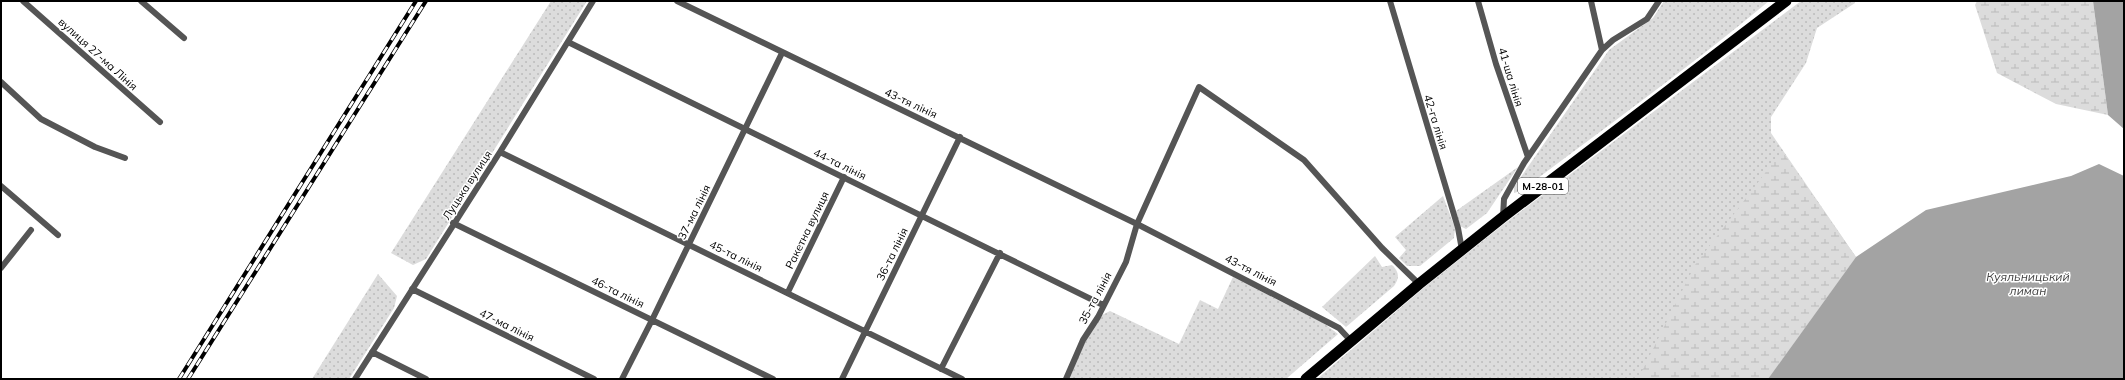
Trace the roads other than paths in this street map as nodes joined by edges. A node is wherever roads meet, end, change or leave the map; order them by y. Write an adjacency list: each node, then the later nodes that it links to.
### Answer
1 (23, 1): 17 (street, вулиця 27-ма Лінія)
2 (141, 1): 12 (street)
3 (593, 1): 13 (street, Луцька вулиця)
4 (677, 1): 15 (street, 43-тя лінія)
5 (1390, 1): 32 (street, 42-га лінія)
6 (1478, 1): 21 (street, 41-ша лінія)
7 (1591, 1): 14 (street)
8 (1651, 1): 11 (street)
9 (1659, 1): 11 (street)
10 (1786, 1): 26 (highway, М-28-01)
11 (1653, 10): 14 (street)
12 (184, 38)
13 (568, 42): 18 (street, 44-та лінія); 20 (street, Луцька вулиця)
14 (1602, 50): 21 (street)
15 (782, 53): 18 (street, 37-ма лінія); 19 (street, 43-тя лінія)
16 (1, 82): 22 (street)
17 (160, 122)
18 (745, 129): 23 (street, 44-та лінія); 31 (street, 37-ма лінія)
19 (960, 137): 25 (street, 36-та лінія); 28 (street, 43-тя лінія)
20 (500, 152): 27 (street, Луцька вулиця); 31 (street, 45-та лінія)
21 (1528, 157): 26 (street)
22 (125, 158)
23 (844, 177): 25 (street, 44-та лінія); 37 (street, Ракетна вулиця)
24 (1, 186): 30 (street)
25 (922, 215): 33 (street, 44-та лінія); 40 (street, 36-та лінія)
26 (1503, 217): 32 (highway, М-28-01)
27 (454, 223): 36 (street, Луцька вулиця); 39 (street, 46-та лінія)
28 (1137, 224): 35 (street); 38 (street, 35-та лінія); 41 (street, 43-тя лінія)
29 (31, 230): 34 (street)
30 (58, 234)
31 (689, 244): 37 (street, 45-та лінія); 39 (street, 37-ма лінія)
32 (1462, 250): 35 (highway, М-28-01)
33 (1000, 253): 38 (street, 44-та лінія); 43 (street)
34 (1, 268)
35 (1419, 284): 41 (highway, М-28-01)
36 (412, 289): 42 (street, Луцька вулиця); 46 (street, 47-ма лінія)
37 (788, 292): 40 (street, 45-та лінія)
38 (1103, 306): 51 (street, 35-та лінія)
39 (652, 320): 47 (street, 37-ма лінія); 48 (street, 46-та лінія)
40 (865, 331): 43 (street, 45-та лінія); 49 (street, 36-та лінія)
41 (1351, 341): 52 (highway, М-28-01)
42 (372, 352): 44 (street, Луцька вулиця); 45 (street)
43 (941, 369): 50 (street, 45-та лінія)
44 (355, 379)
45 (426, 379)
46 (594, 379)
47 (622, 379)
48 (773, 379)
49 (842, 379)
50 (962, 379)
51 (1066, 379)
52 (1306, 379)

